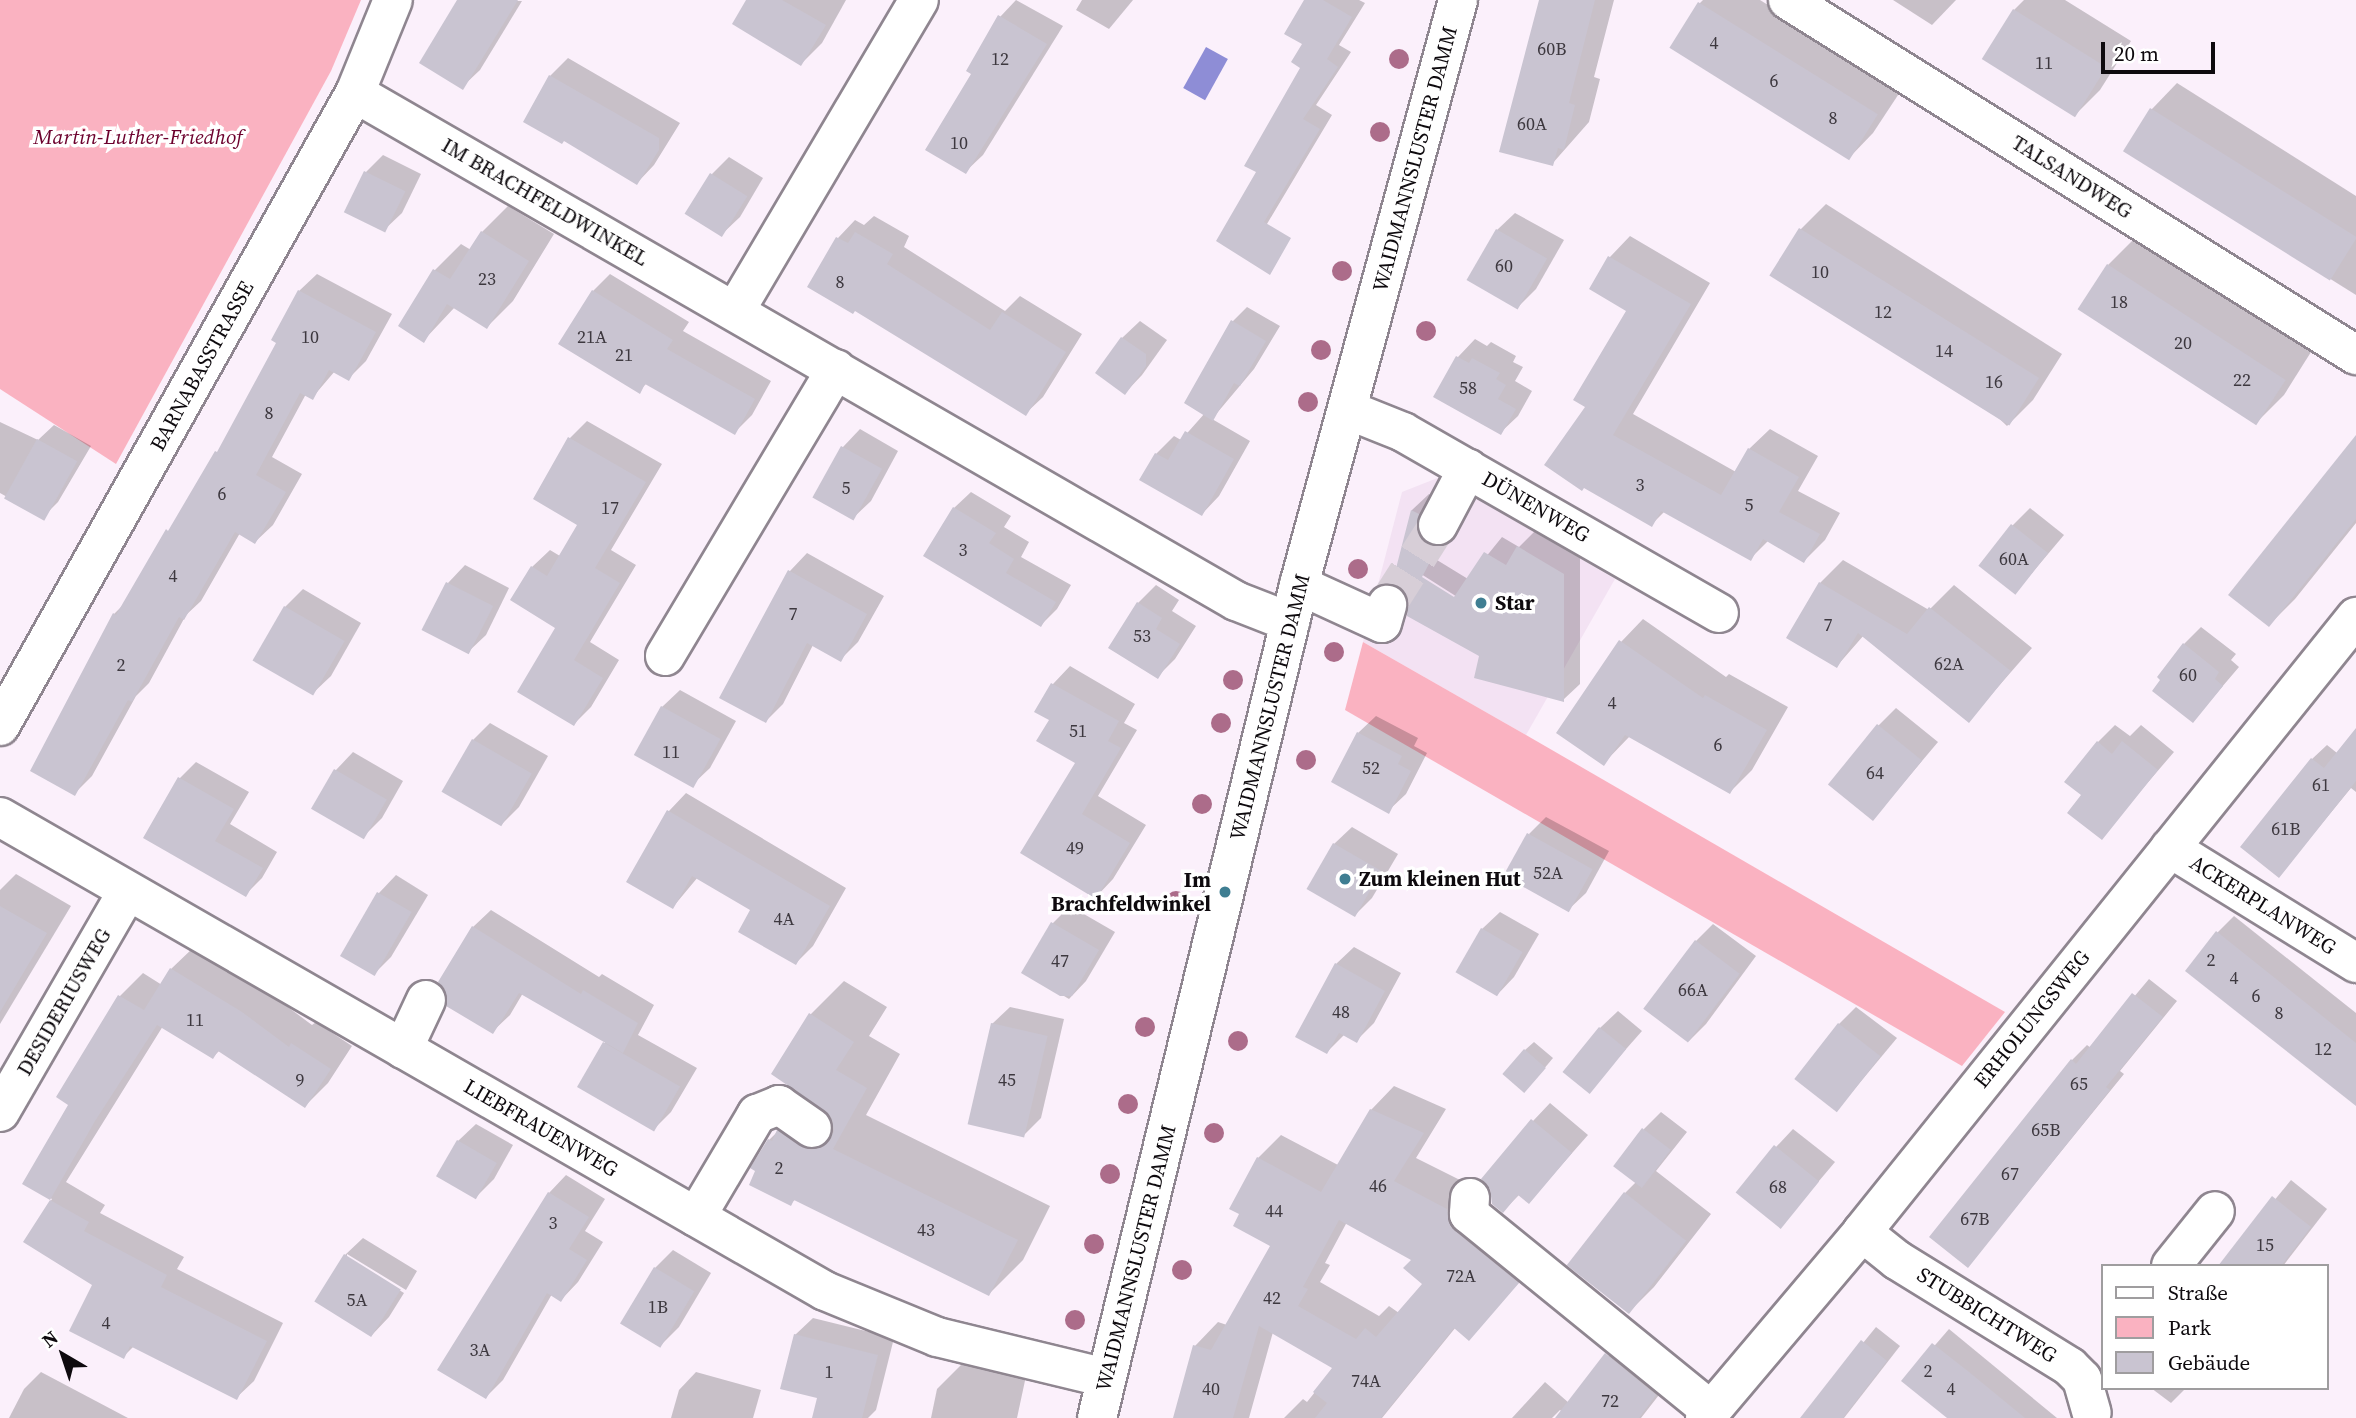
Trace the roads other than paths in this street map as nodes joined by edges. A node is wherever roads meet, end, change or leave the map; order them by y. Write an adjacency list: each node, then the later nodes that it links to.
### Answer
1 (393, 0): 5 (street, BARNABASSTRASSE)
2 (919, 0): 6 (street)
3 (1458, 0): 9 (street, WAIDMANNSLUSTER DAMM)
4 (1788, 0): 7 (street, TALSANDWEG)
5 (355, 93): 6 (street, IM BRACHFELDWINKEL); 18 (street, BARNABASSTRASSE)
6 (735, 311): 8 (street, IM BRACHFELDWINKEL)
7 (2356, 355)
8 (836, 369): 16 (street, IM BRACHFELDWINKEL); 17 (street)
9 (1348, 410): 10 (street, DÜNENWEG); 12 (street, WAIDMANNSLUSTER DAMM)
10 (1468, 468): 11 (street); 14 (street, DÜNENWEG)
11 (1438, 525)
12 (1299, 585): 13 (street); 16 (street, WAIDMANNSLUSTER DAMM)
13 (1387, 604)
14 (1719, 613)
15 (2356, 617): 20 (street, ERHOLUNGSWEG)
16 (1290, 622): 32 (street, WAIDMANNSLUSTER DAMM)
17 (665, 656)
18 (0, 726)
19 (0, 817): 21 (street, LIEBFRAUENWEG)
20 (2170, 848): 22 (street, ACKERPLANWEG); 30 (street, ERHOLUNGSWEG)
21 (127, 892): 24 (street, LIEBFRAUENWEG); 25 (street, DESIDERIUSWEG)
22 (2356, 962)
23 (426, 1000): 24 (street)
24 (403, 1049): 29 (street, LIEBFRAUENWEG)
25 (0, 1112)
26 (812, 1128): 29 (street)
27 (1470, 1198): 34 (street)
28 (2215, 1211): 31 (street)
29 (696, 1217): 32 (street, LIEBFRAUENWEG)
30 (1862, 1232): 33 (street, STUBBICHTWEG); 34 (street, ERHOLUNGSWEG)
31 (2173, 1264)
32 (1106, 1378): 35 (street, WAIDMANNSLUSTER DAMM)
33 (2092, 1382)
34 (1708, 1415)
35 (1097, 1418)

